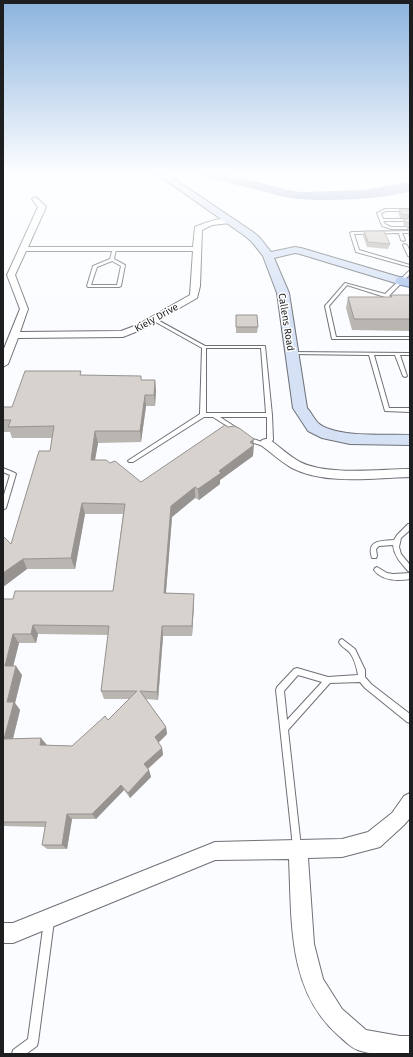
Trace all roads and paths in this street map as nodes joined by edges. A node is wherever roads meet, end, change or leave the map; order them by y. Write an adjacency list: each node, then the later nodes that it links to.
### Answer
1 (36, 221): 10 (street)
2 (225, 221): 12 (street, Kiely Drive)
3 (230, 221): 13 (street, Callens Road)
4 (382, 221): 5 (lane)
5 (410, 228)
6 (400, 232): 7 (lane); 8 (lane); 16 (lane)
7 (410, 232)
8 (403, 240)
9 (405, 245): 14 (lane)
10 (23, 249): 11 (street); 21 (street)
11 (114, 249): 12 (street); 15 (lane)
12 (197, 249): 20 (street, Kiely Drive)
13 (268, 256): 17 (street); 24 (street, Callens Road)
14 (410, 256)
15 (112, 260): 15 (lane)
16 (410, 266)
17 (407, 279): 18 (lane)
18 (386, 296): 19 (lane); 22 (lane)
19 (392, 298)
20 (153, 320): 21 (street, Kiely Drive); 23 (lane)
21 (15, 335): 28 (street)
22 (410, 338)
23 (204, 347): 31 (lane); 32 (lane)
24 (292, 353): 25 (lane); 35 (street, Callens Road)
25 (371, 354): 26 (lane); 30 (lane)
26 (397, 354): 27 (lane); 29 (lane)
27 (410, 354)
28 (3, 364)
29 (404, 376)
30 (410, 410)
31 (269, 414): 33 (lane); 37 (lane)
32 (203, 415): 33 (lane); 38 (lane)
33 (214, 415): 34 (lane)
34 (244, 435)
35 (410, 440)
36 (253, 441): 37 (lane)
37 (266, 443): 40 (street)
38 (131, 461)
39 (3, 470): 41 (lane)
40 (410, 473)
41 (3, 508)
42 (410, 526): 43 (lane)
43 (397, 542): 44 (lane); 46 (lane)
44 (374, 556)
45 (377, 570): 47 (lane)
46 (410, 570)
47 (410, 576)
48 (342, 642): 49 (lane)
49 (362, 678): 50 (lane); 51 (lane)
50 (328, 680): 52 (lane); 52 (lane)
51 (410, 719)
52 (284, 730): 54 (lane)
53 (410, 802): 54 (street)
54 (298, 848): 55 (street); 57 (street)
55 (49, 919): 56 (street); 58 (lane)
56 (8, 933)
57 (410, 1047)
58 (17, 1054)

